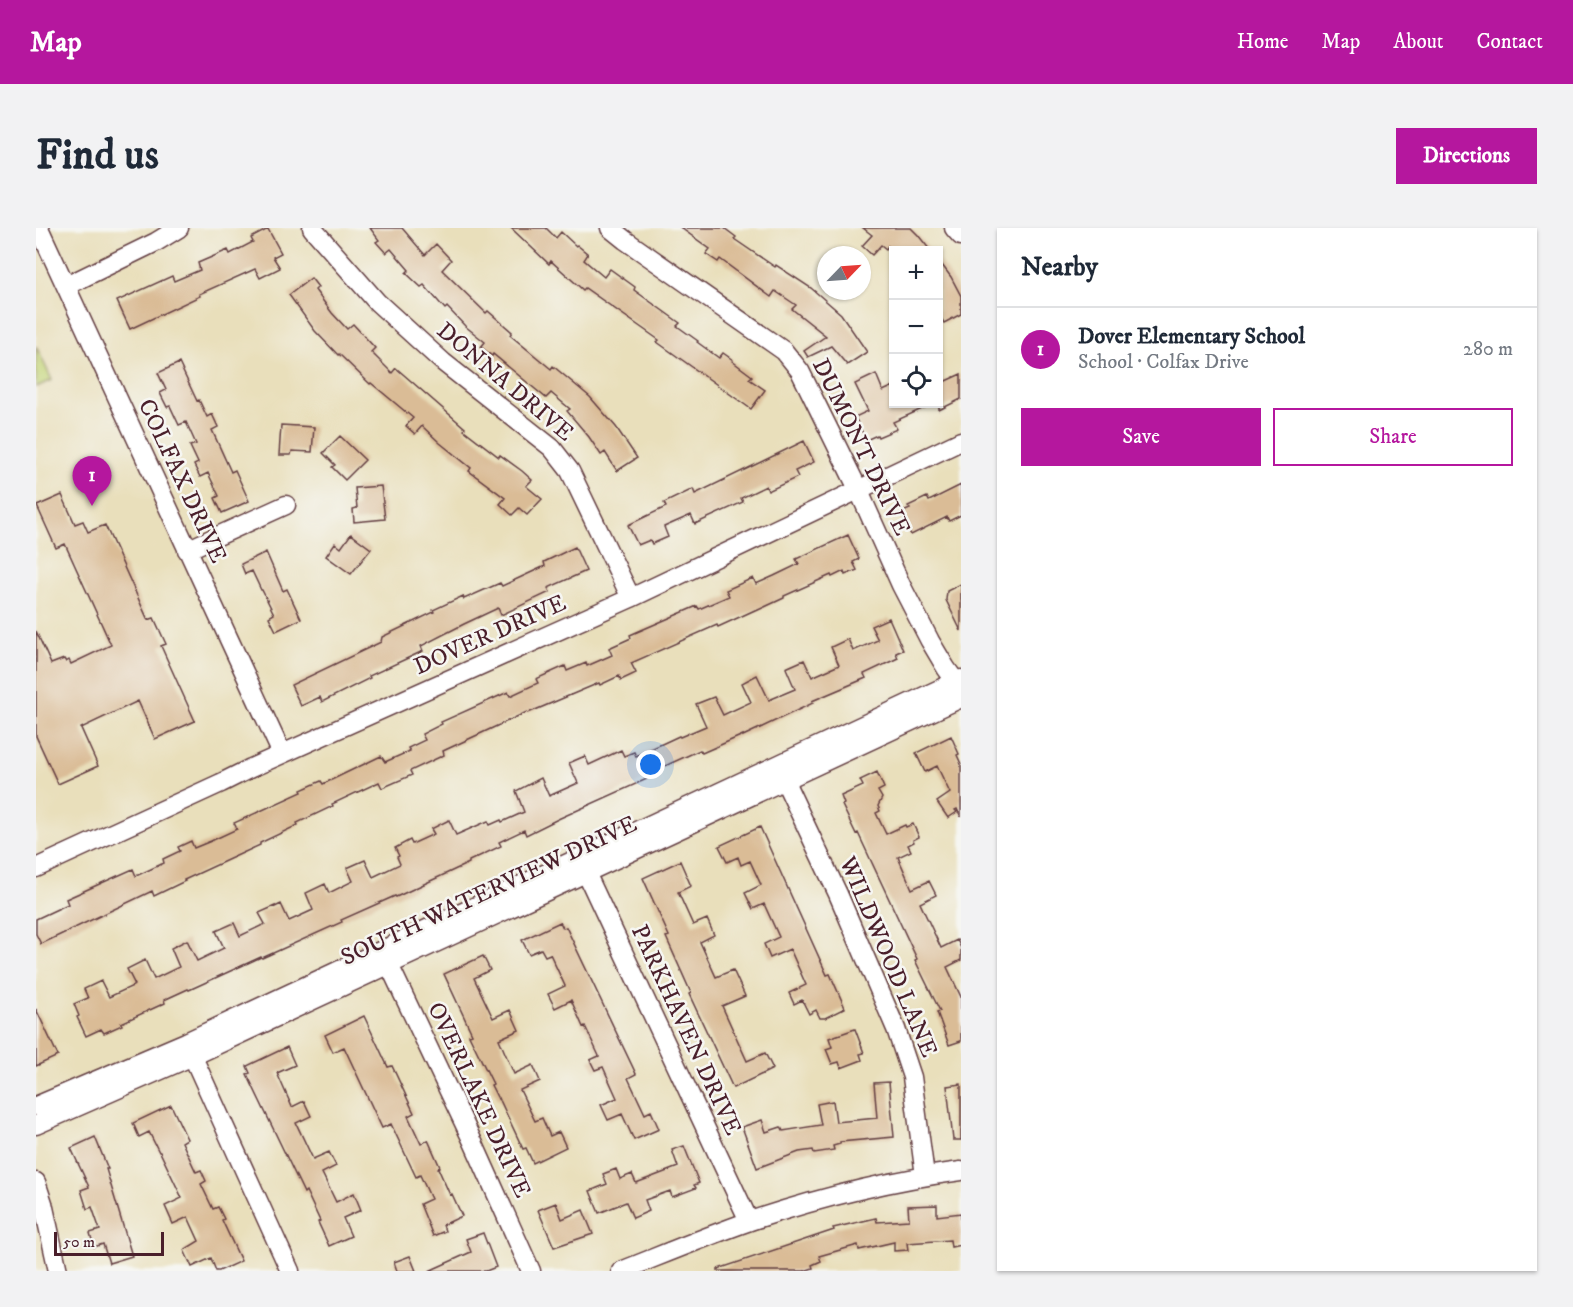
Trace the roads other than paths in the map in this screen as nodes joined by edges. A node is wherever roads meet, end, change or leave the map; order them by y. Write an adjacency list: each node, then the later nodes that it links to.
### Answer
1 (39, 228): 7 (street, COLFAX DRIVE)
2 (179, 228): 7 (street)
3 (312, 228): 12 (street, DONNA DRIVE)
4 (610, 228): 9 (street, DUMONT DRIVE)
5 (954, 228): 6 (street)
6 (961, 236)
7 (66, 286): 11 (street, COLFAX DRIVE)
8 (961, 441): 9 (street, DOVER DRIVE)
9 (858, 489): 12 (street, DOVER DRIVE); 13 (street, DUMONT DRIVE)
10 (286, 505): 11 (street)
11 (187, 550): 14 (street, COLFAX DRIVE)
12 (631, 598): 14 (street, DOVER DRIVE)
13 (960, 687): 15 (street, SOUTH WATERVIEW DRIVE)
14 (282, 754): 17 (street, DOVER DRIVE)
15 (781, 772): 16 (street, SOUTH WATERVIEW DRIVE); 23 (street, WILDWOOD LANE)
16 (583, 866): 18 (street, SOUTH WATERVIEW DRIVE); 25 (street, PARKHAVEN DRIVE)
17 (36, 868)
18 (386, 957): 19 (street, SOUTH WATERVIEW DRIVE); 28 (street, OVERLAKE DRIVE)
19 (189, 1049): 20 (street, SOUTH WATERVIEW DRIVE); 21 (street, SOUTH WATERVIEW DRIVE); 27 (street)
20 (36, 1106)
21 (36, 1125)
22 (961, 1171): 23 (street)
23 (925, 1176): 25 (street)
24 (36, 1182): 26 (street)
25 (749, 1221): 29 (street)
26 (58, 1271)
27 (290, 1271)
28 (531, 1271)
29 (621, 1271)

